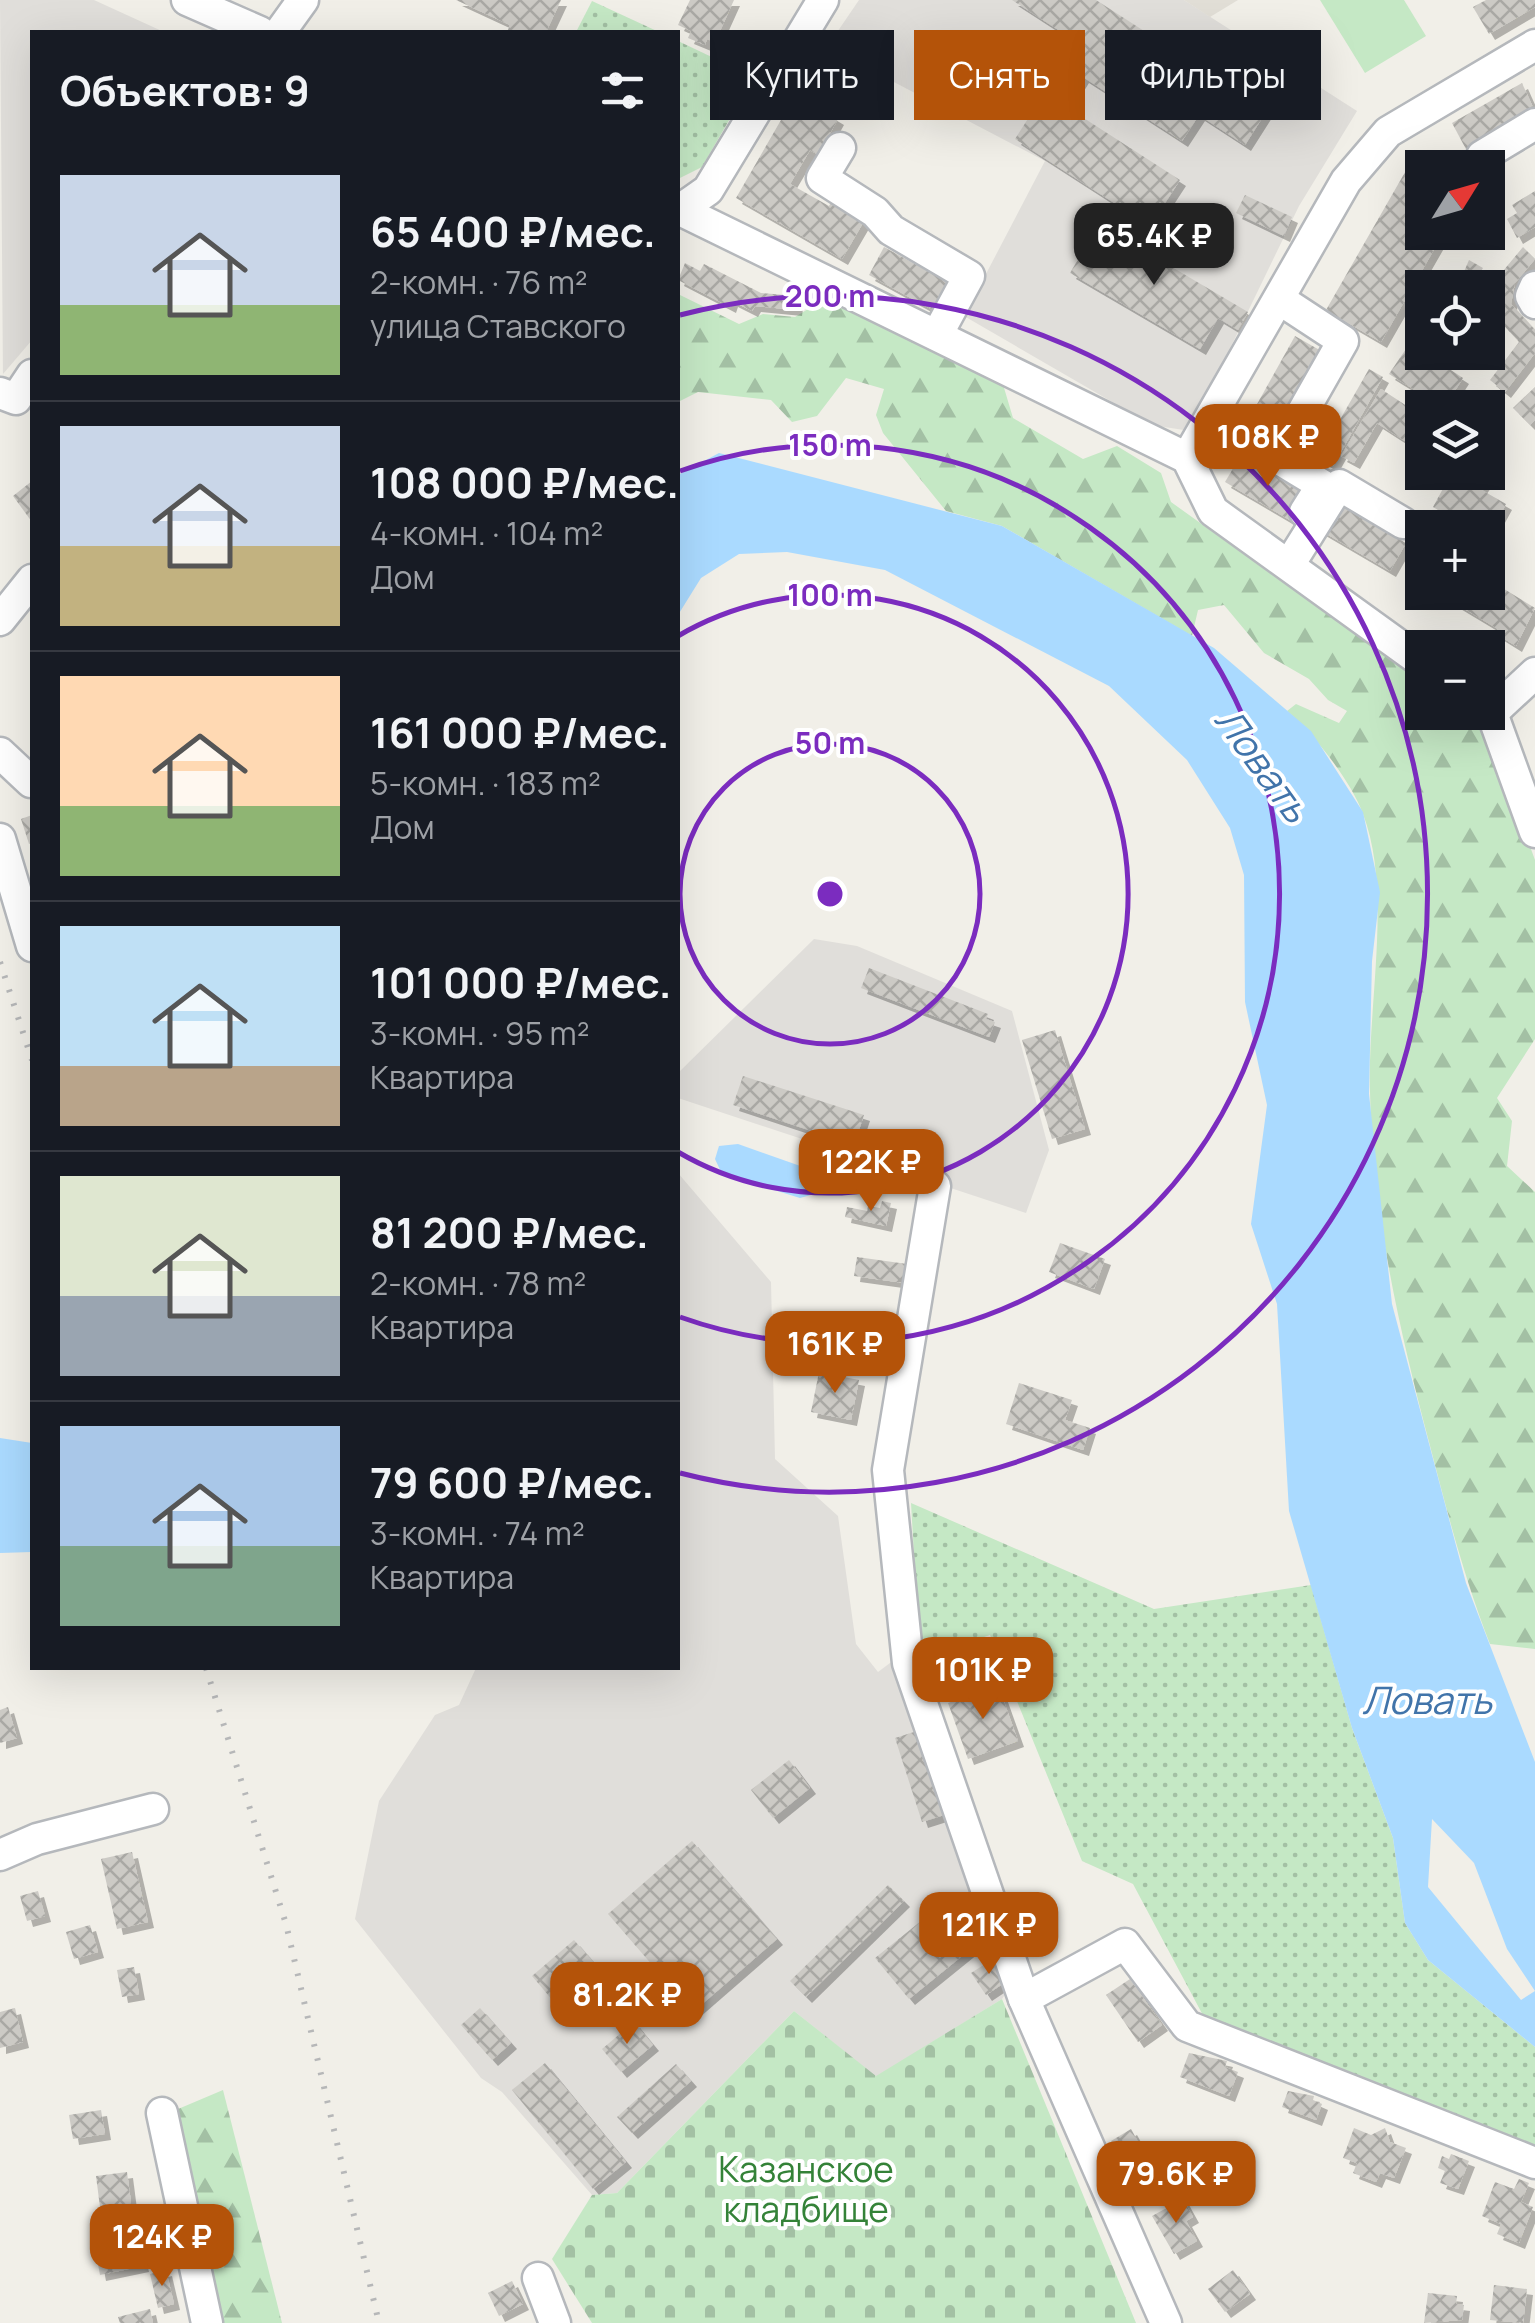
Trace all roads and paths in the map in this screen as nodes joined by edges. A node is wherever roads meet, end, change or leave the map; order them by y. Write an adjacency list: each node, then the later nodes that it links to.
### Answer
1 (188, 0): 4 (street)
2 (303, 0): 5 (street)
3 (822, 0): 10 (street)
4 (245, 30)
5 (281, 30)
6 (1532, 54): 12 (street)
7 (1535, 124): 9 (street)
8 (840, 148): 14 (street)
9 (1492, 150)
10 (680, 209): 14 (street)
11 (1535, 287): 13 (street)
12 (1278, 299): 17 (street); 19 (street)
13 (1535, 303)
14 (937, 335): 19 (street)
15 (30, 378): 16 (street)
16 (0, 393)
17 (1297, 422)
18 (1258, 446): 21 (street)
19 (1187, 458): 21 (street)
20 (1403, 522): 21 (street)
21 (1283, 561): 24 (street)
22 (30, 582): 23 (street)
23 (0, 620)
24 (1405, 650)
25 (1535, 673): 26 (street)
26 (1505, 699)
27 (1497, 730): 30 (street)
28 (0, 753): 29 (street)
29 (30, 780)
30 (1535, 832)
31 (0, 839): 32 (street)
32 (30, 939)
33 (935, 1186): 36 (street)
34 (153, 1809): 35 (street)
35 (0, 1855)
36 (1024, 1999): 38 (street); 42 (street)
37 (162, 2113): 40 (street)
38 (1535, 2163)
39 (538, 2278): 41 (street)
40 (207, 2323)
41 (554, 2323)
42 (1166, 2323)

